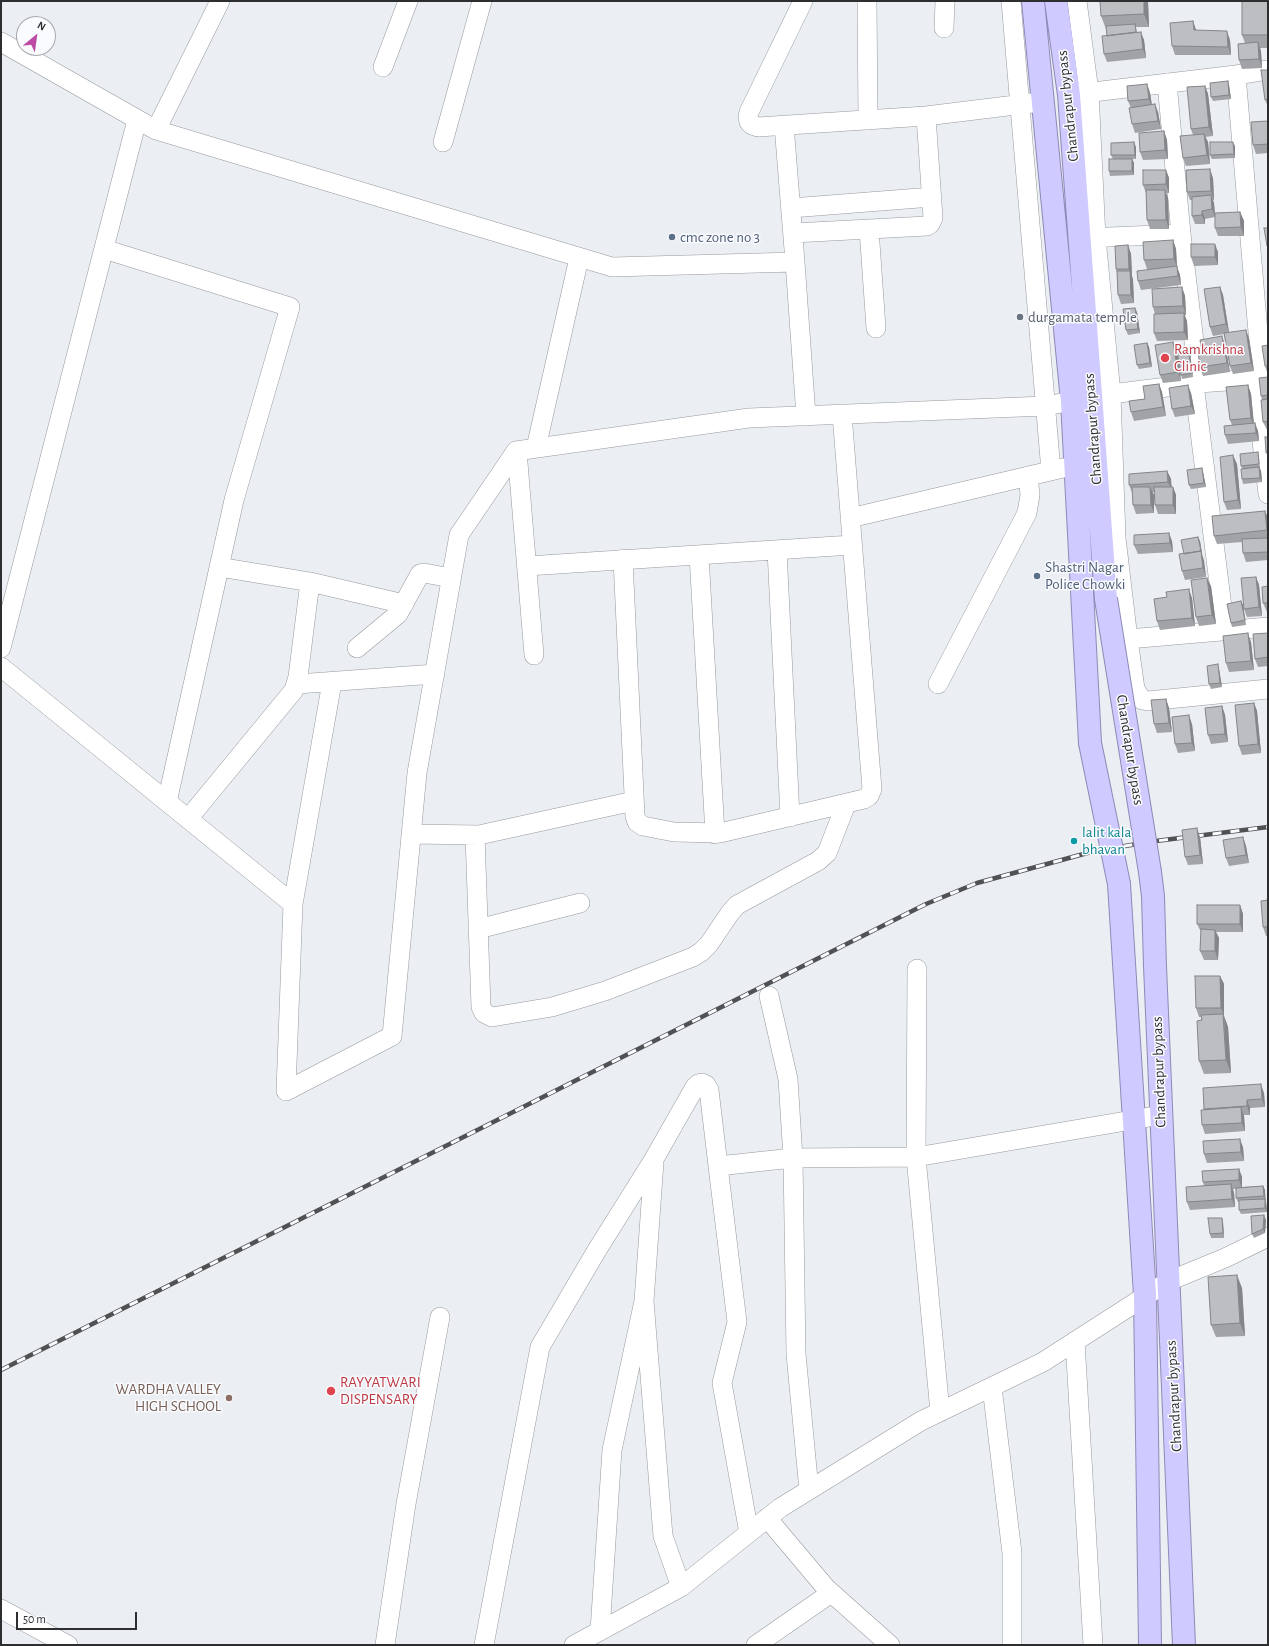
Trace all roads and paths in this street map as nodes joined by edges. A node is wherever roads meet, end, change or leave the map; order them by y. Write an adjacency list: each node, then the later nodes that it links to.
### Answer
1 (220, 1): 24 (street)
2 (408, 1): 13 (street)
3 (482, 1): 25 (street)
4 (803, 1): 23 (street)
5 (867, 1): 22 (street)
6 (945, 1): 11 (street)
7 (1012, 1): 19 (street)
8 (1033, 1): 18 (highway, Chandrapur bypass)
9 (1056, 1): 17 (highway, Chandrapur bypass)
10 (1077, 1): 17 (street)
11 (944, 28)
12 (1, 42): 21 (street)
13 (383, 67)
14 (1268, 70): 15 (street)
15 (1236, 75): 16 (street); 36 (street)
16 (1167, 82): 17 (street); 30 (street)
17 (1079, 93): 31 (highway, Chandrapur bypass)
18 (1043, 102): 19 (street); 38 (highway, Chandrapur bypass)
19 (1020, 105): 20 (street); 39 (street)
20 (926, 116): 22 (street); 26 (street)
21 (137, 120): 24 (street); 32 (street)
22 (868, 120): 23 (street)
23 (784, 126): 27 (street)
24 (156, 130): 33 (street)
25 (443, 142)
26 (932, 197): 27 (street); 28 (street)
27 (791, 208): 29 (street)
28 (870, 229): 29 (street); 35 (street)
29 (793, 233): 34 (street)
30 (1181, 234): 31 (street); 37 (street)
31 (1088, 238): 38 (highway, Chandrapur bypass)
32 (104, 249): 54 (street); 61 (street)
33 (579, 258): 34 (street); 42 (street)
34 (795, 262): 41 (street)
35 (876, 328)
36 (1262, 379): 37 (street); 47 (street)
37 (1197, 384): 38 (street); 59 (street)
38 (1091, 398): 39 (street); 44 (highway, Chandrapur bypass); 60 (street); 83 (highway, Chandrapur bypass, bridge)
39 (1045, 406): 40 (street); 45 (street)
40 (842, 414): 41 (street); 48 (street)
41 (806, 416): 42 (street)
42 (536, 448): 43 (street)
43 (517, 451): 53 (street); 55 (street)
44 (1076, 465): 45 (street); 84 (highway, Chandrapur bypass, bridge)
45 (1051, 471): 46 (street)
46 (1028, 476): 48 (street); 68 (street)
47 (1268, 494)
48 (850, 518): 49 (street)
49 (852, 545): 50 (street); 72 (street)
50 (777, 550): 51 (street); 73 (street)
51 (699, 555): 52 (street); 76 (street)
52 (623, 559): 53 (street); 70 (street)
53 (527, 566): 63 (street)
54 (219, 567): 56 (street); 71 (street)
55 (451, 578): 57 (street); 65 (street)
56 (310, 582): 57 (street); 67 (street)
57 (404, 604): 62 (street)
58 (1268, 627): 59 (street)
59 (1225, 631): 60 (street)
60 (1128, 639): 69 (street)
61 (1, 648)
62 (357, 648)
63 (534, 655)
64 (1, 667): 71 (street)
65 (434, 674): 66 (street); 75 (street)
66 (332, 682): 67 (street); 79 (street)
67 (297, 684): 74 (street)
68 (938, 684)
69 (1268, 689)
70 (634, 801): 76 (street); 77 (street)
71 (167, 802): 74 (street)
72 (846, 804): 73 (street); 80 (street)
73 (790, 817): 76 (street)
74 (188, 819): 79 (street)
75 (411, 834): 77 (street); 79 (street)
76 (715, 834)
77 (475, 835): 80 (street)
78 (580, 903): 80 (street)
79 (293, 904)
80 (478, 929)
81 (917, 969): 85 (street)
82 (769, 996): 86 (street)
83 (1161, 1115): 84 (street); 90 (highway, Chandrapur bypass)
84 (1134, 1120): 85 (street); 91 (highway, Chandrapur bypass)
85 (916, 1157): 86 (street); 96 (street)
86 (793, 1158): 88 (street); 97 (street)
87 (654, 1159): 88 (street); 92 (street); 106 (street)
88 (718, 1166): 99 (street)
89 (1268, 1237): 90 (street)
90 (1168, 1281): 91 (street); 113 (highway, Chandrapur bypass)
91 (1145, 1295): 94 (street); 112 (highway, Chandrapur bypass)
92 (644, 1302): 100 (street); 103 (street)
93 (440, 1317): 105 (street)
94 (1075, 1341): 95 (street); 111 (street)
95 (992, 1387): 96 (street); 110 (street)
96 (940, 1412): 97 (street)
97 (810, 1490): 98 (street)
98 (767, 1518): 99 (street); 101 (street)
99 (749, 1533): 100 (street)
100 (681, 1587): 103 (street)
101 (831, 1592): 108 (street); 109 (street)
102 (1, 1609): 104 (street)
103 (600, 1631): 107 (street)
104 (68, 1645)
105 (386, 1645)
106 (484, 1645)
107 (574, 1645)
108 (756, 1645)
109 (890, 1645)
110 (1012, 1645)
111 (1094, 1645)
112 (1150, 1645)
113 (1184, 1645)

